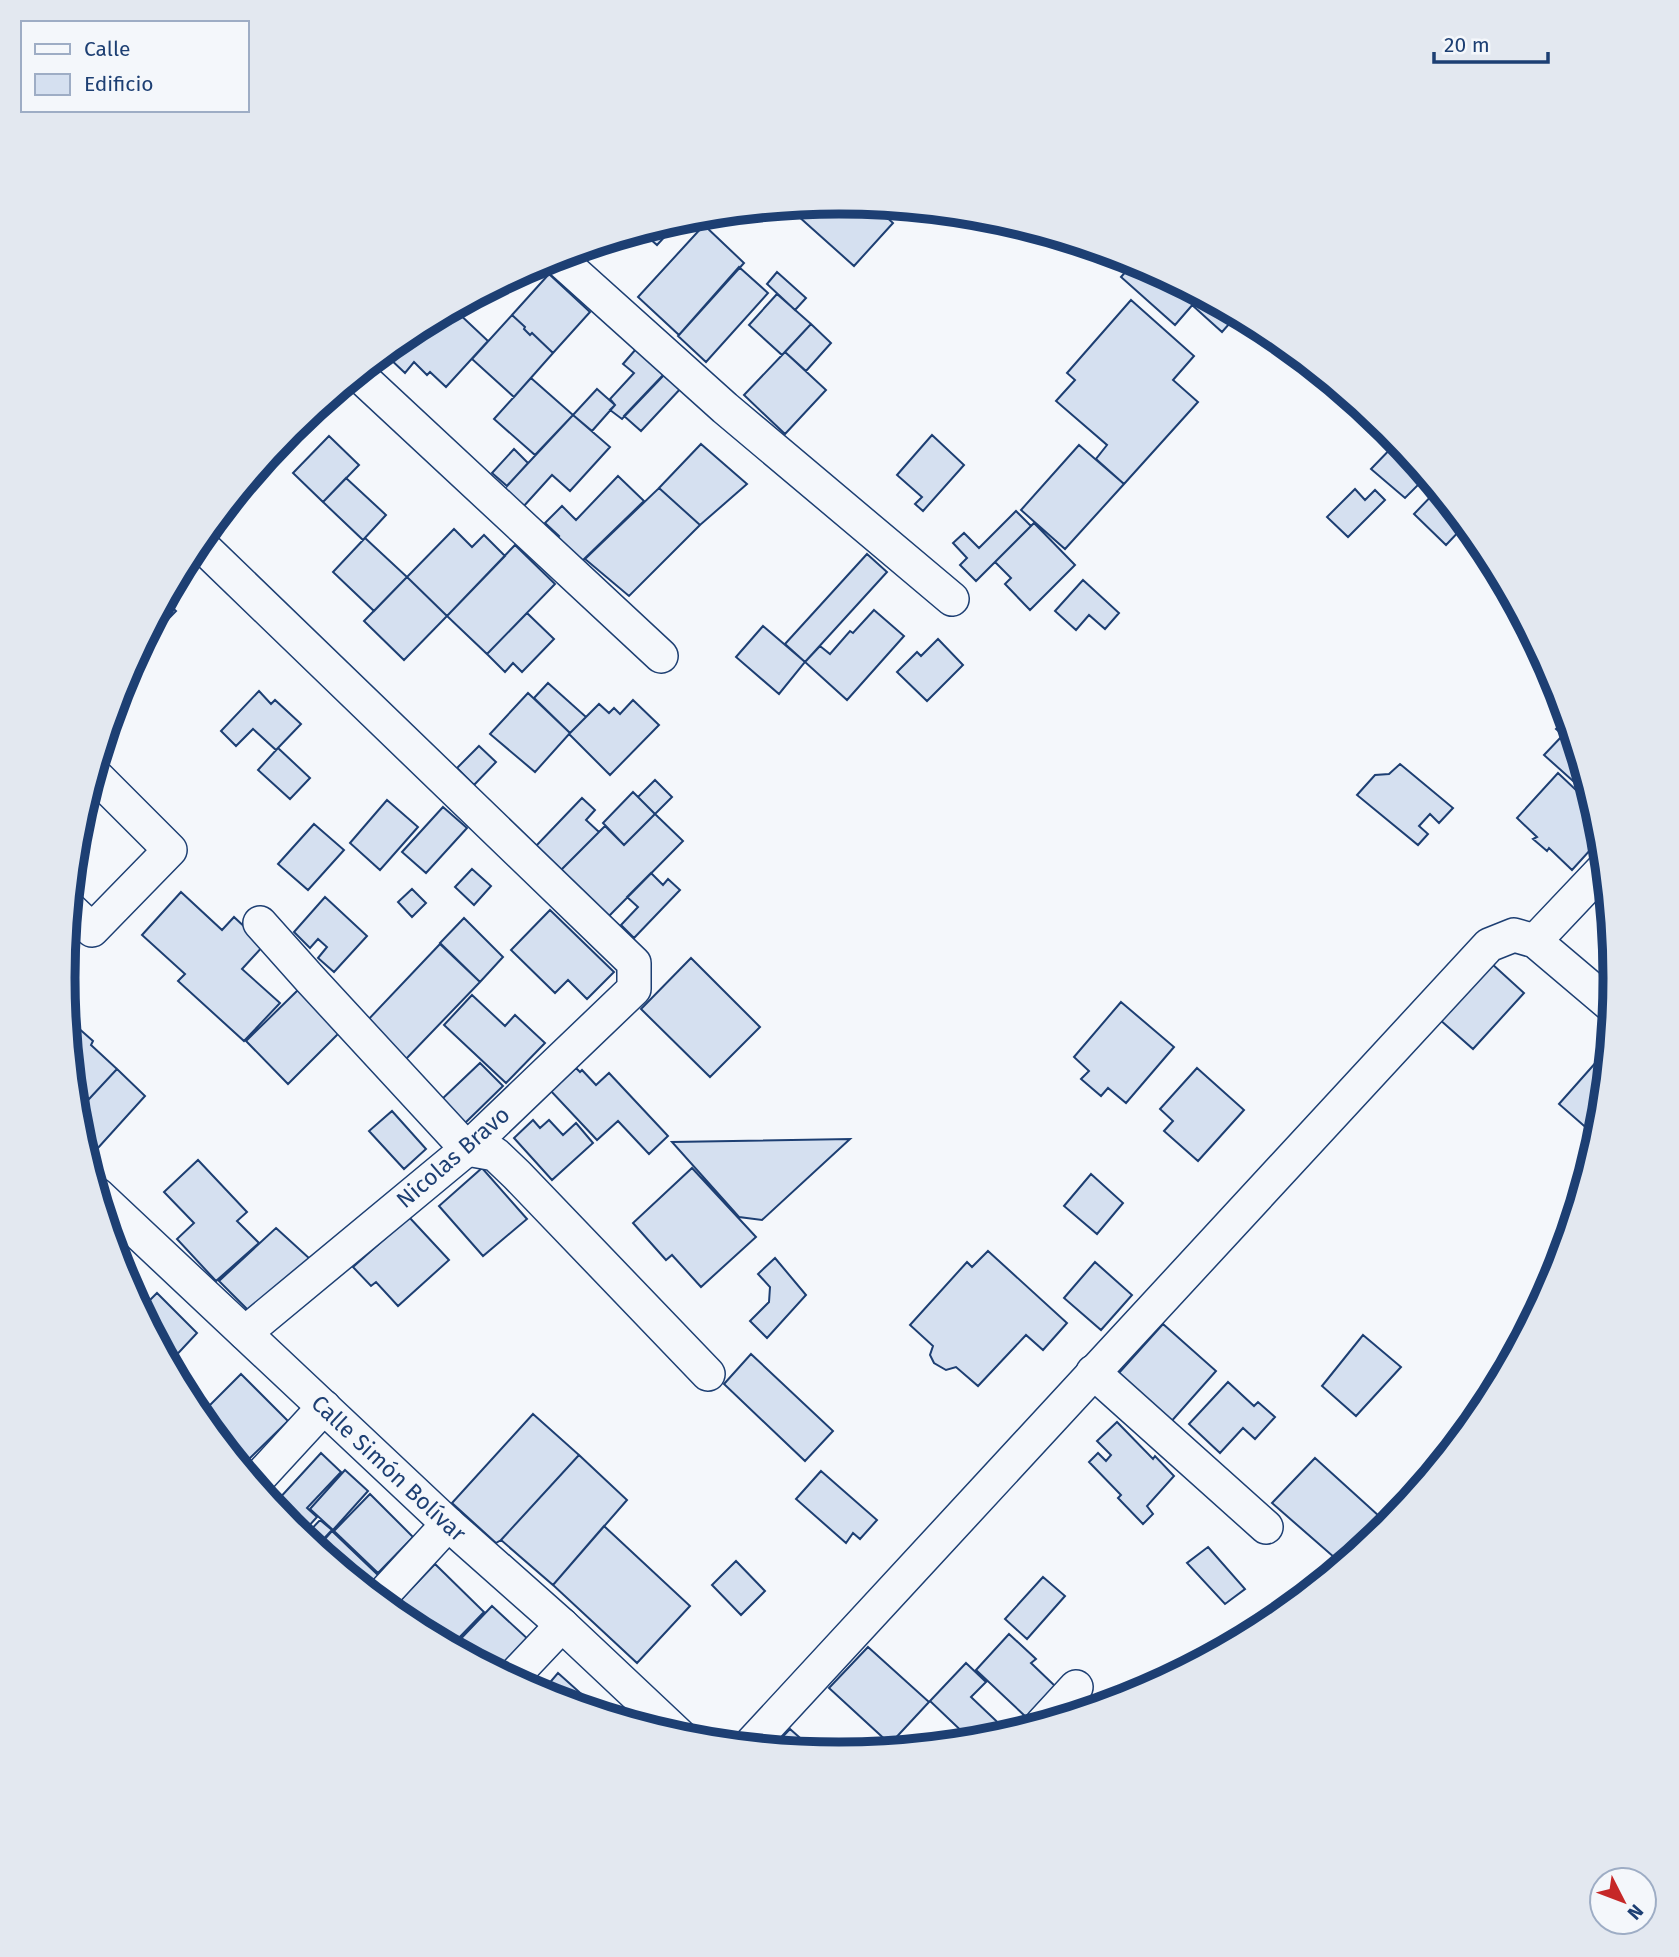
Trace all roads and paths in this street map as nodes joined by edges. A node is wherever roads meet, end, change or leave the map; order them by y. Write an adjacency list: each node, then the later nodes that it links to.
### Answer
1 (566, 265): 4 (street)
2 (364, 380): 5 (street)
3 (207, 550): 12 (street, Nicolas Bravo)
4 (952, 599)
5 (661, 656)
6 (101, 781): 8 (street)
7 (1597, 876): 10 (street)
8 (78, 917)
9 (260, 923): 12 (street)
10 (1535, 941): 11 (street); 15 (street)
11 (1603, 999)
12 (467, 1149): 14 (street, Nicolas Bravo); 16 (street)
13 (111, 1207): 14 (street, Calle Simón Bolívar)
14 (245, 1333): 17 (street, Calle Simón Bolívar)
15 (1093, 1372): 20 (street); 27 (street)
16 (708, 1374)
17 (324, 1407): 18 (street); 19 (street, Calle Simón Bolívar)
18 (260, 1476)
19 (448, 1524): 21 (street); 22 (street, Calle Simón Bolívar)
20 (1266, 1527)
21 (385, 1593)
22 (562, 1625): 23 (street); 26 (street, Calle Simón Bolívar)
23 (518, 1672)
24 (1076, 1687): 25 (street)
25 (1053, 1712)
26 (665, 1722)
27 (757, 1738)

